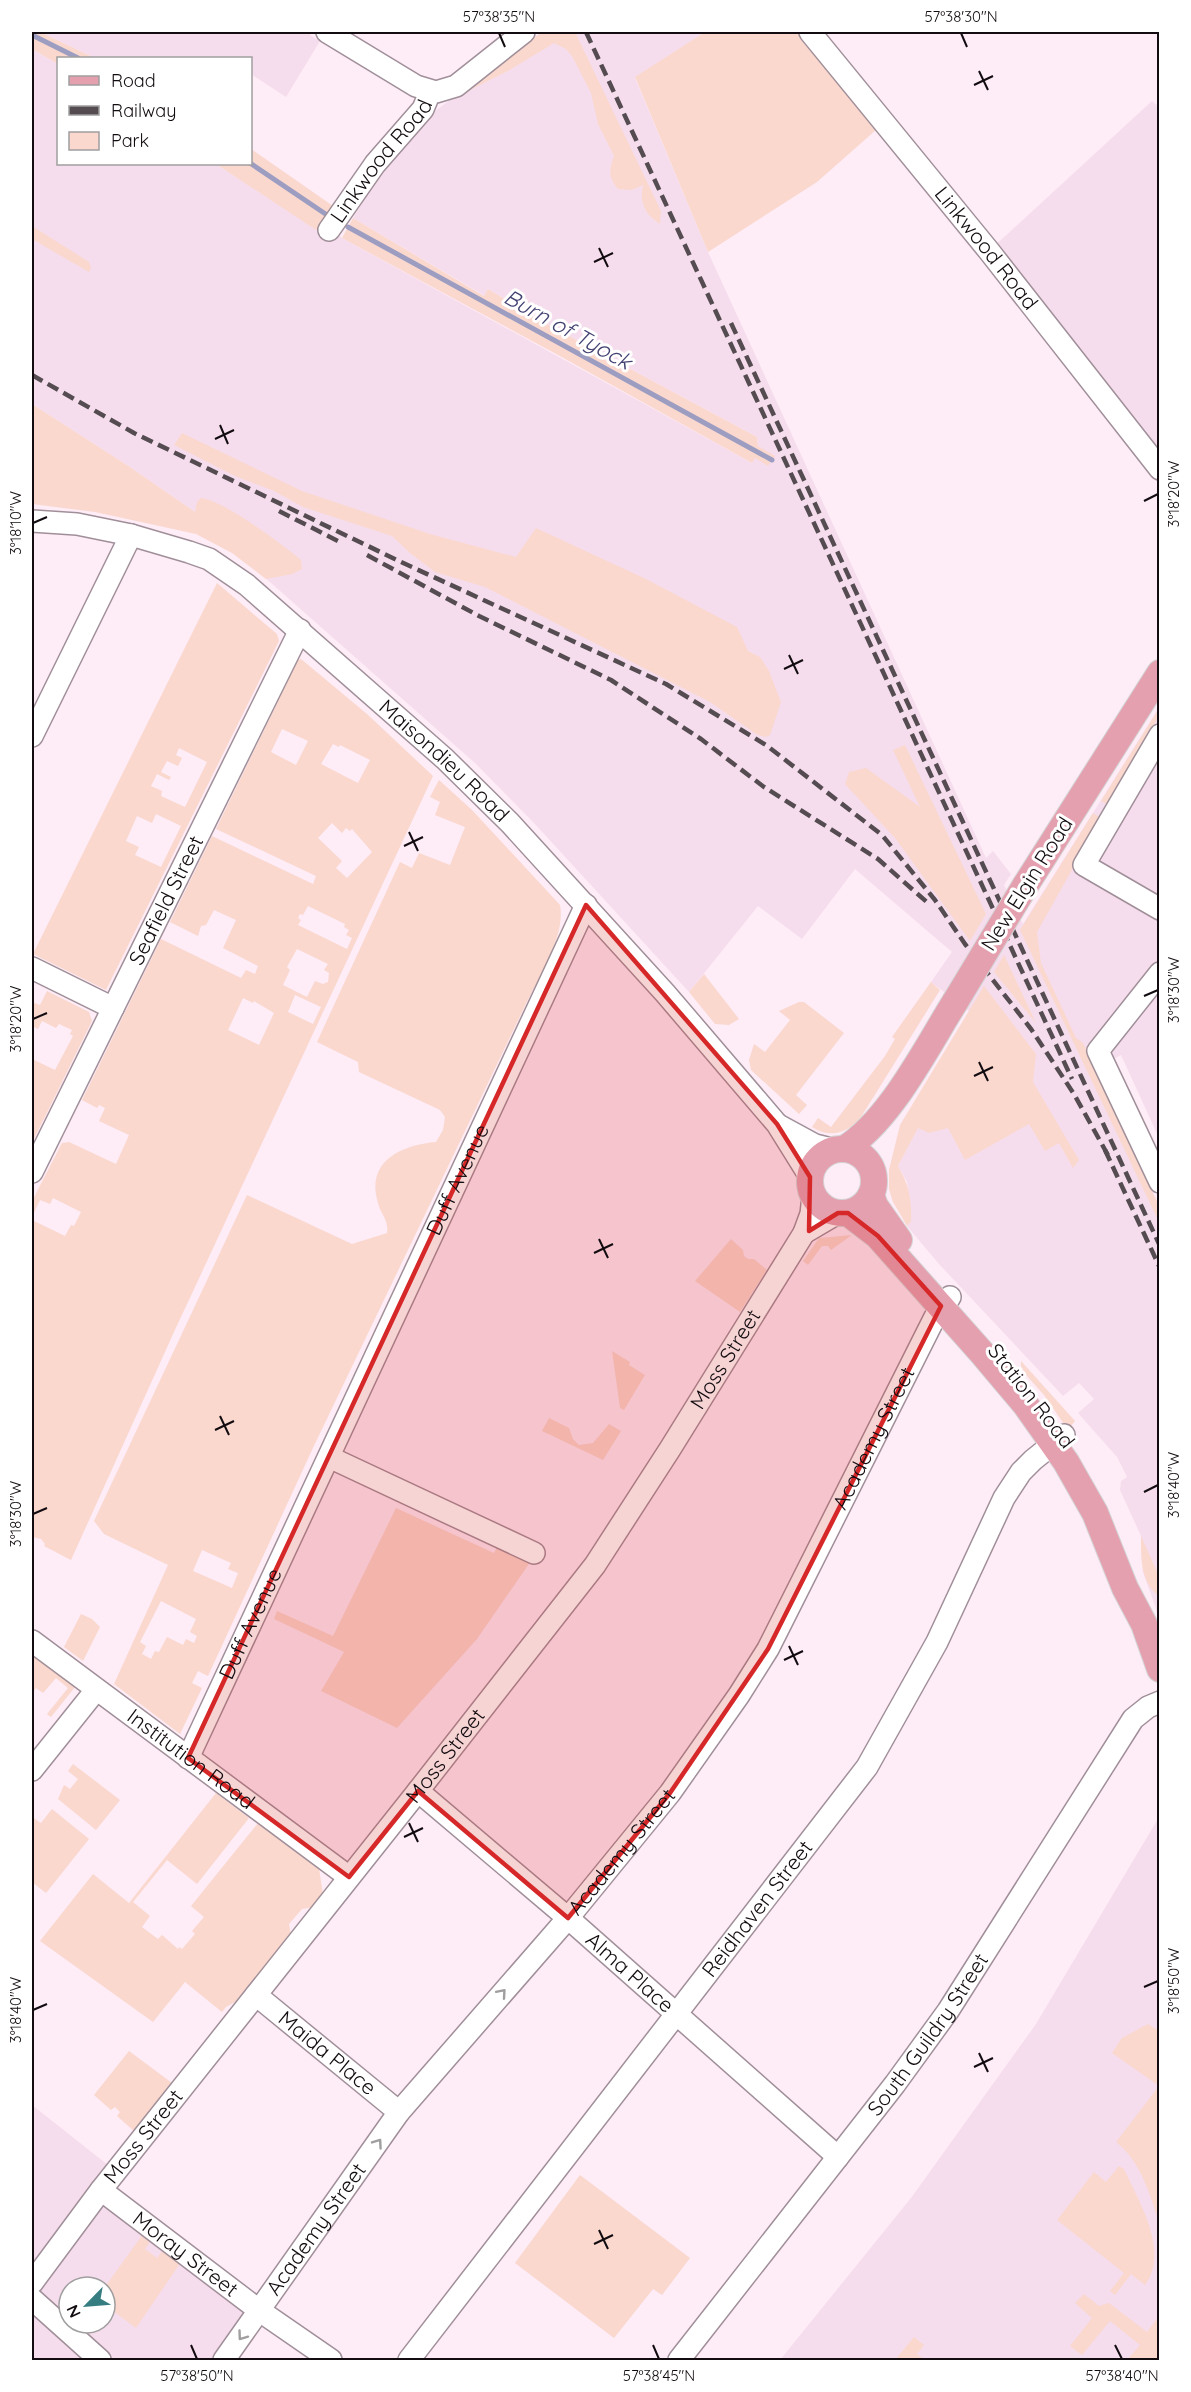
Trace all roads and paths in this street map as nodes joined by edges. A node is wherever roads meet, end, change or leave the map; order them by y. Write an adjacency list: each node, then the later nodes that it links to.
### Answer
1 (327, 32): 4 (street)
2 (524, 32): 4 (street)
3 (810, 32): 6 (street, Linkwood Road)
4 (430, 92): 5 (street, Linkwood Road)
5 (329, 230)
6 (1160, 469)
7 (32, 520): 8 (street, Maisondieu Road)
8 (131, 535): 9 (street, Maisondieu Road); 12 (street)
9 (300, 630): 13 (street, Maisondieu Road); 17 (street, Seafield Street)
10 (1160, 674): 18 (main road, New Elgin Road, bridge)
11 (1160, 735): 14 (street)
12 (32, 736)
13 (586, 905): 19 (street, Maisondieu Road); 29 (street, Duff Avenue)
14 (1160, 909)
15 (32, 968): 17 (street)
16 (1160, 973): 22 (street)
17 (113, 1008): 21 (street, Seafield Street)
18 (895, 1096): 20 (main road, New Elgin Road); 23 (main road, New Elgin Road)
19 (777, 1124): 20 (street, Maisondieu Road); 24 (street, Maisondieu Road)
20 (839, 1150): 23 (main road); 24 (main road)
21 (32, 1172)
22 (1160, 1182)
23 (872, 1184): 25 (main road); 27 (main road, Station Road)
24 (812, 1186): 25 (main road); 26 (street, Moss Street)
25 (843, 1213): 26 (street, Moss Street); 27 (main road, Station Road)
26 (804, 1233): 37 (street, Moss Street)
27 (945, 1302): 28 (main road, Station Road); 39 (street, Academy Street)
28 (1059, 1439): 32 (main road, Station Road); 41 (street, Reidhaven Street)
29 (329, 1457): 30 (street); 35 (street, Duff Avenue)
30 (534, 1553)
31 (32, 1641): 33 (street, Institution Road)
32 (1160, 1669)
33 (96, 1690): 35 (street, Institution Road); 36 (street)
34 (1160, 1702): 43 (street, South Guildry Street)
35 (188, 1758): 38 (street, Institution Road)
36 (32, 1770)
37 (418, 1791): 38 (street, Moss Street); 39 (street, Alma Place)
38 (349, 1877): 40 (street, Moss Street)
39 (568, 1918): 41 (street, Alma Place); 42 (street, Academy Street, one-way to 39)
40 (256, 1995): 42 (street, Maida Place); 44 (street, Moss Street)
41 (677, 2014): 43 (street, Alma Place); 51 (street, Reidhaven Street)
42 (399, 2112): 47 (street, Academy Street, one-way to 42)
43 (838, 2157): 52 (street, South Guildry Street)
44 (101, 2190): 45 (street, Moss Street); 47 (street, Moray Street)
45 (32, 2283)
46 (32, 2299): 48 (street)
47 (260, 2311): 49 (street, Academy Street, one-way to 49); 50 (street, Moray Street)
48 (100, 2361)
49 (224, 2361)
50 (331, 2361)
51 (409, 2361)
52 (679, 2361)

